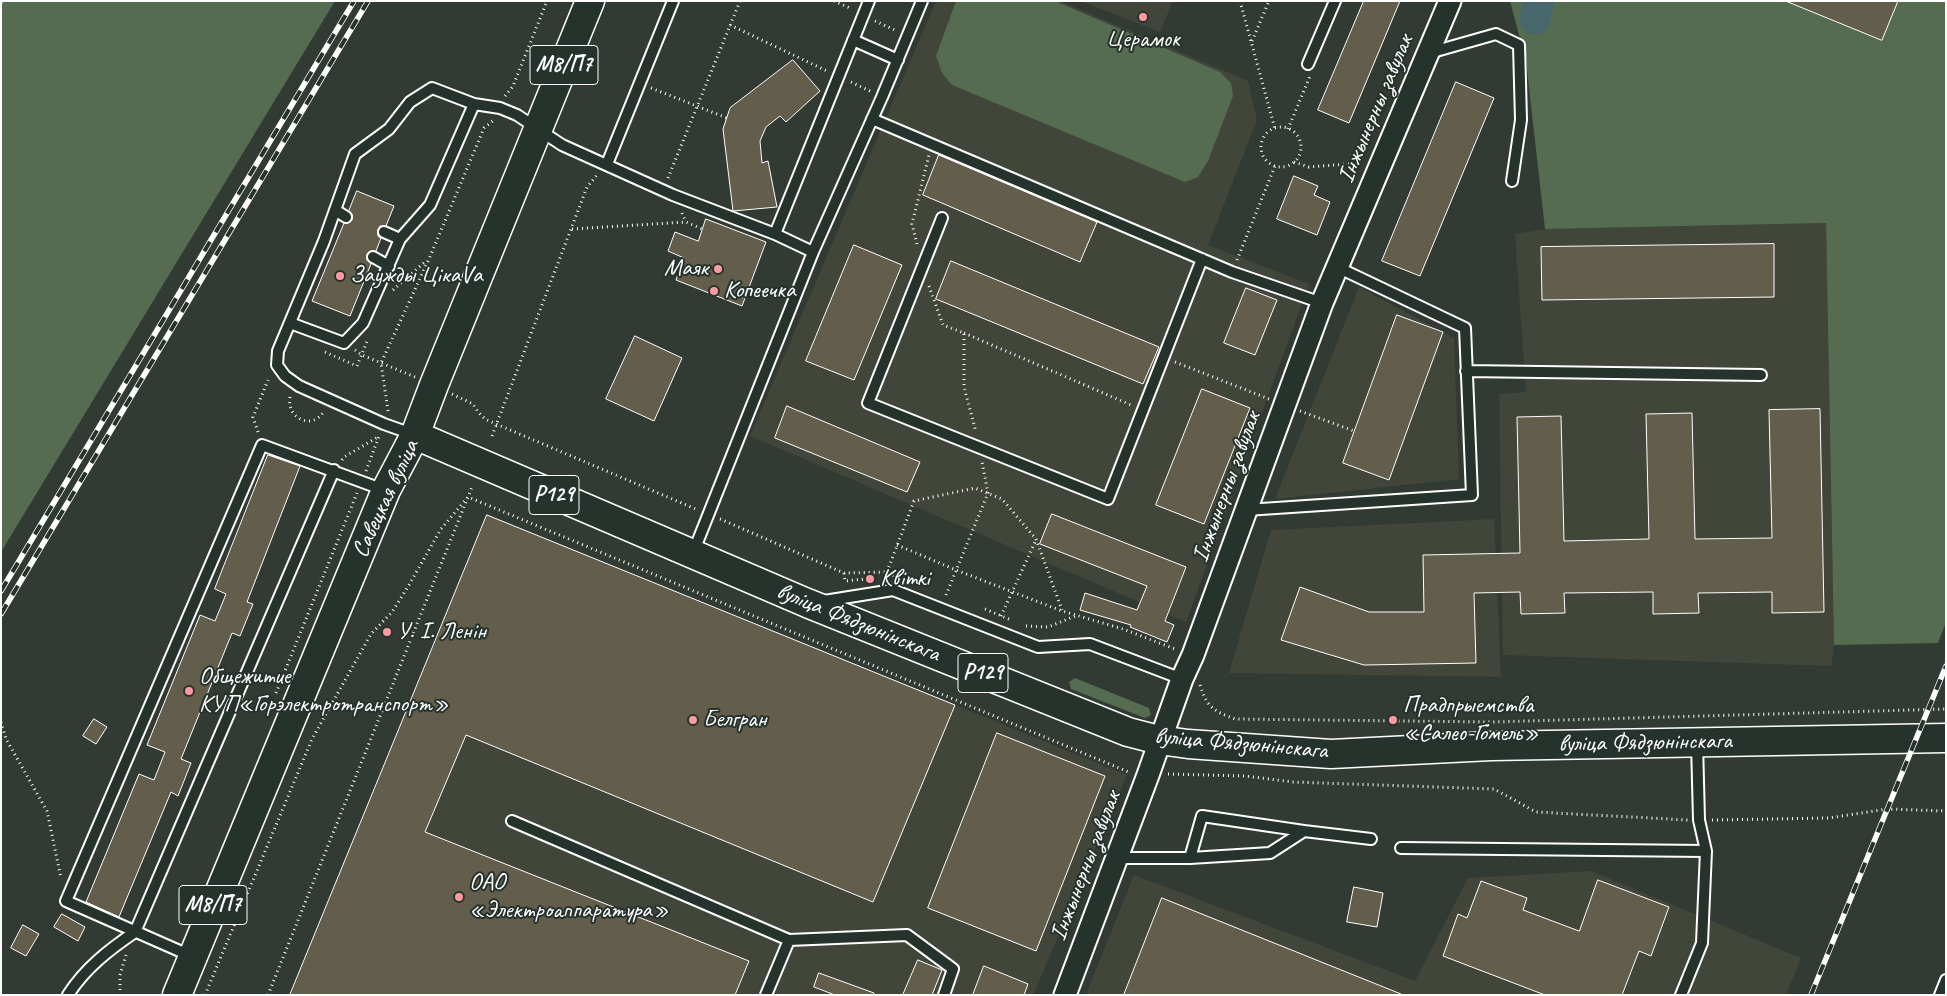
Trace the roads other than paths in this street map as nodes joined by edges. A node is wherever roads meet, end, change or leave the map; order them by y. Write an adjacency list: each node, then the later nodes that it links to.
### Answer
1 (590, 1): 13 (main road, Савецкая вуліца / М8/П7)
2 (673, 1): 14 (lane)
3 (869, 1): 7 (lane)
4 (922, 1): 9 (lane)
5 (1335, 1): 10 (lane)
6 (1450, 1): 8 (street, Інжынерны завулак)
7 (853, 40): 9 (lane); 20 (lane)
8 (1428, 54): 15 (lane); 26 (street, Інжынерны завулак)
9 (898, 60): 12 (lane)
10 (1308, 64)
11 (474, 104): 13 (lane); 16 (lane); 21 (lane)
12 (872, 119): 22 (lane); 24 (lane)
13 (538, 129): 14 (lane); 31 (main road, Савецкая вуліца / М8/П7)
14 (607, 164): 20 (lane)
15 (1512, 181)
16 (335, 210): 17 (lane); 28 (lane)
17 (346, 217)
18 (942, 218): 24 (lane)
19 (384, 232): 21 (lane)
20 (775, 234): 22 (lane)
21 (400, 239): 25 (lane)
22 (813, 252): 35 (lane)
23 (373, 257): 25 (lane)
24 (1202, 259): 27 (lane)
25 (389, 266): 28 (lane)
26 (1337, 267): 27 (street, Інжынерны завулак); 29 (lane)
27 (1322, 303): 34 (street, Інжынерны завулак)
28 (290, 323): 31 (lane)
29 (1466, 371): 30 (lane); 34 (lane)
30 (1761, 375)
31 (415, 435): 33 (main road, Савецкая вуліца / М8/П7); 35 (main road, вуліца Фядзюнінскага / Р129)
32 (334, 470): 33 (lane); 48 (lane); 48 (lane)
33 (386, 490): 50 (main road, Савецкая вуліца / М8/П7)
34 (1246, 510): 37 (street, Інжынерны завулак)
35 (692, 554): 36 (main road, вуліца Фядзюнінскага / Р129)
36 (808, 603): 37 (lane); 39 (main road, вуліца Фядзюнінскага / Р129)
37 (1182, 679): 39 (street, Інжынерны завулак)
38 (1946, 738): 40 (main road, вуліца Фядзюнінскага / Р129)
39 (1159, 740): 40 (main road, вуліца Фядзюнінскага / Р129); 46 (street, Інжынерны завулак)
40 (1697, 742): 45 (lane)
41 (512, 821): 49 (lane)
42 (1304, 830): 43 (lane); 47 (lane); 47 (lane)
43 (1370, 839)
44 (1401, 848): 45 (lane)
45 (1706, 851): 57 (lane)
46 (1117, 858): 47 (lane); 56 (street, Інжынерны завулак)
47 (1190, 858)
48 (135, 932): 50 (lane); 52 (lane)
49 (789, 940): 54 (lane); 55 (lane)
50 (192, 957): 53 (main road, Савецкая вуліца / М8/П7)
51 (1946, 980): 58 (lane)
52 (68, 995)
53 (177, 995)
54 (766, 995)
55 (944, 995)
56 (1065, 995)
57 (1681, 995)
58 (1940, 995)

